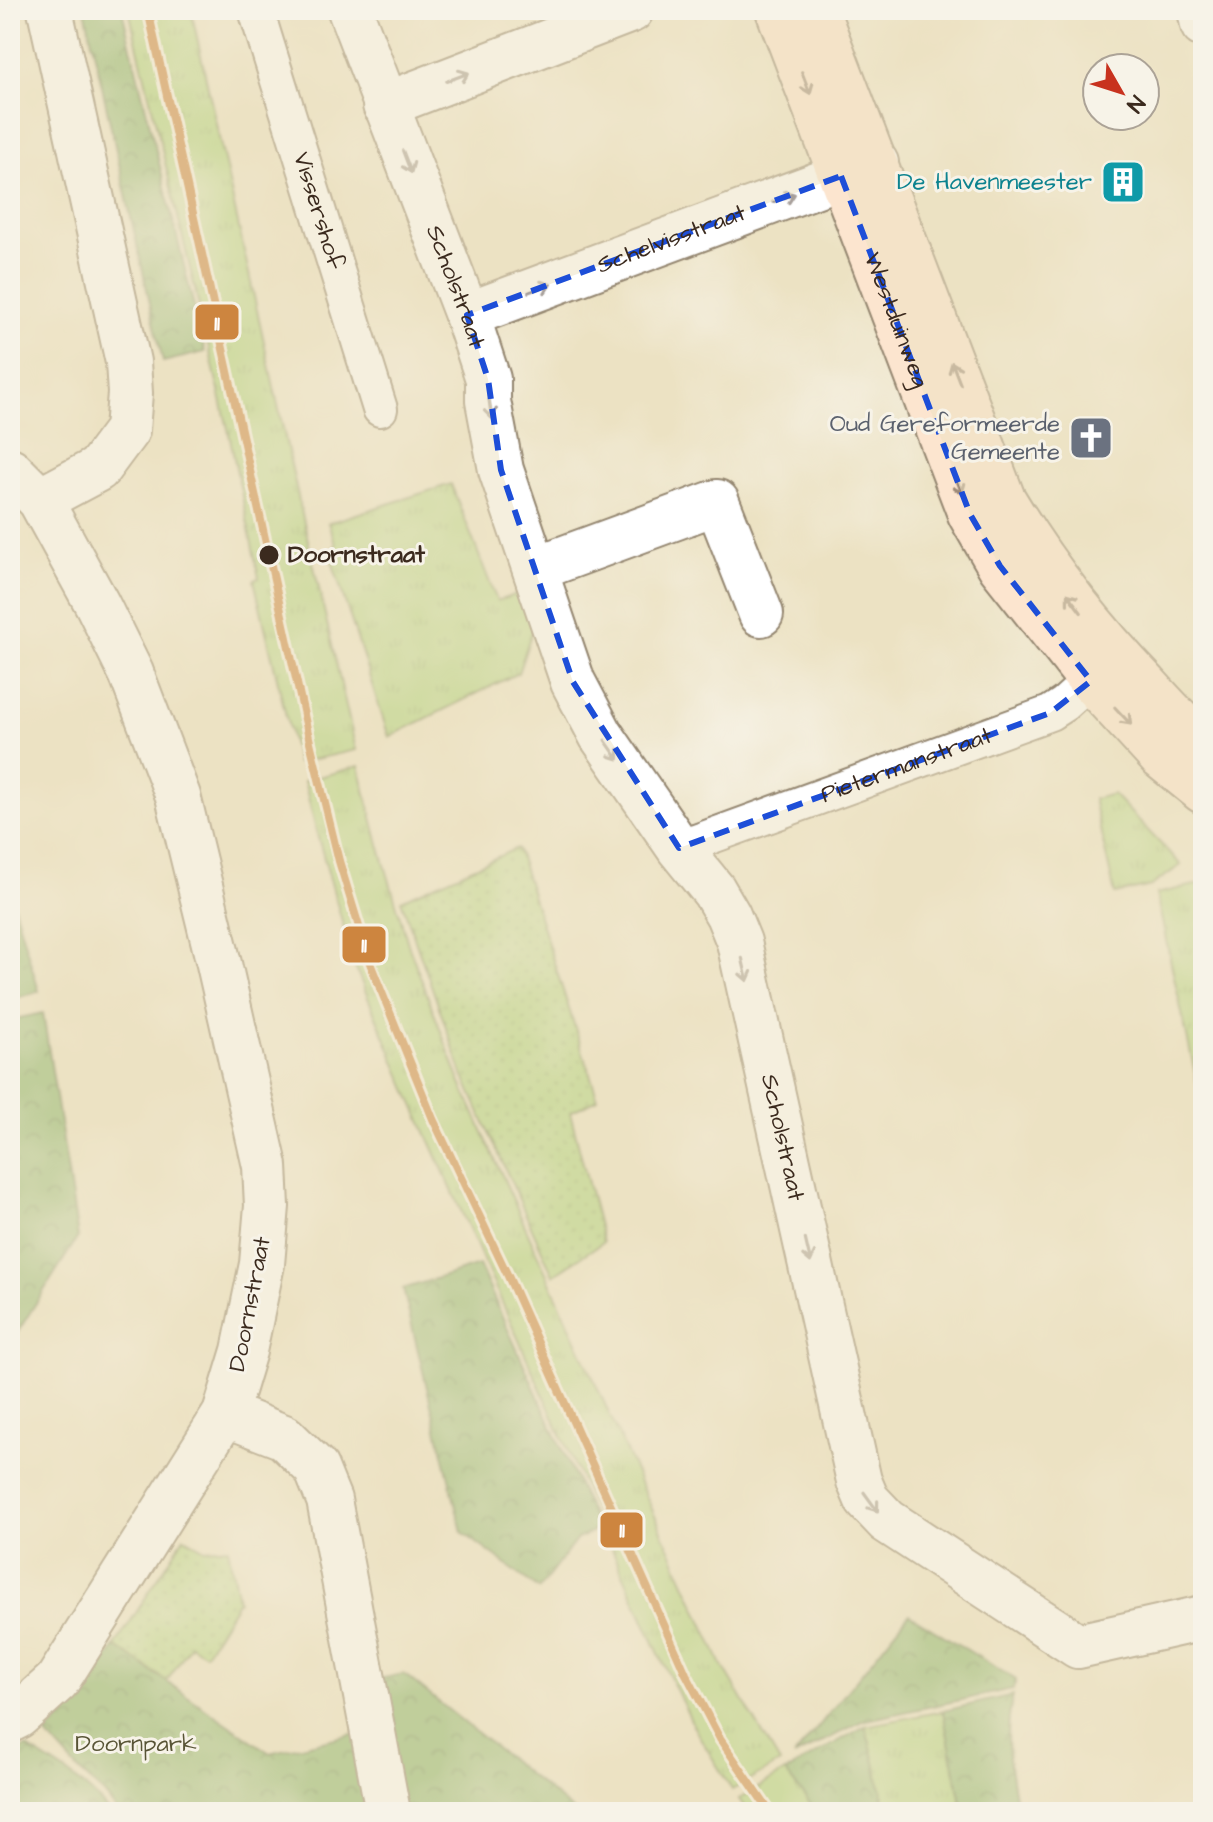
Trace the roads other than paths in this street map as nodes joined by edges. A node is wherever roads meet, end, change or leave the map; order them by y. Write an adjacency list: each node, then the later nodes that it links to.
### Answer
1 (50, 10): 13 (street, Doornstraat)
2 (256, 10): 12 (street, Vissershof)
3 (350, 10): 9 (street, Scholstraat)
4 (631, 10): 9 (street, one-way to 4)
5 (778, 10): 10 (main road, Westduinweg, one-way to 10)
6 (816, 10): 10 (main road, Westduinweg)
7 (1200, 10): 8 (street)
8 (1203, 25)
9 (385, 105): 11 (street, Scholstraat, one-way to 11)
10 (858, 169): 11 (street, Schelvisstraat, one-way to 10); 16 (main road, Westduinweg)
11 (467, 315): 14 (street, Scholstraat, one-way to 14)
12 (380, 409)
13 (25, 485): 20 (street, Doornstraat)
14 (535, 569): 15 (street); 19 (street, Scholstraat, one-way to 19)
15 (761, 614)
16 (1104, 668): 17 (main road, Westduinweg); 18 (main road, Westduinweg, one-way to 18); 19 (street, Pietermanstraat)
17 (1203, 741)
18 (1203, 791)
19 (679, 848): 21 (street, Scholstraat, one-way to 21)
20 (225, 1414): 22 (street, Doornstraat); 23 (street)
21 (1203, 1618)
22 (10, 1720)
23 (388, 1812)

